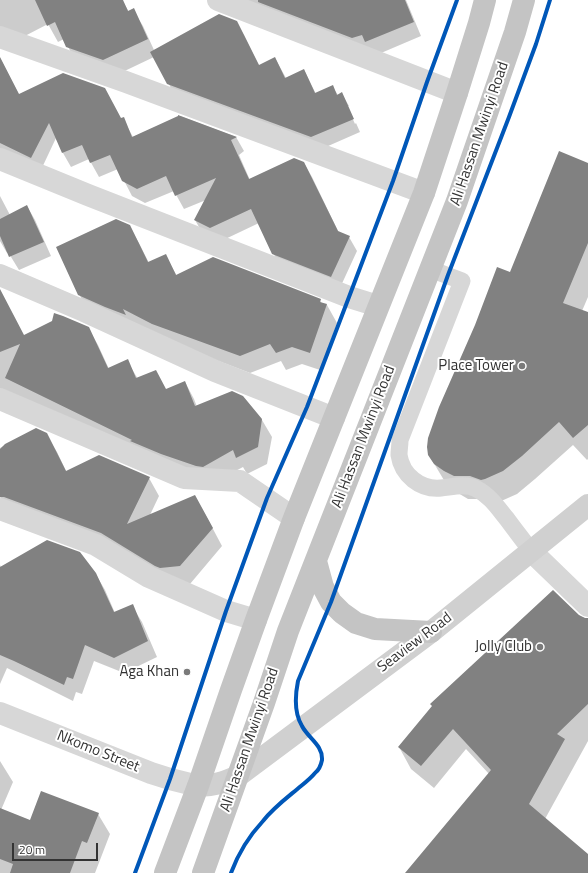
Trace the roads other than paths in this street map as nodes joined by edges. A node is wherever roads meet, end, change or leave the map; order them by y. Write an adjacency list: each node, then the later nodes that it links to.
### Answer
1 (218, 0): 5 (street)
2 (485, 0): 5 (highway)
3 (524, 0): 8 (highway, Ali Hassan Mwinyi Road)
4 (0, 37): 7 (street)
5 (457, 93): 7 (highway)
6 (0, 159): 10 (street)
7 (424, 193): 10 (highway)
8 (430, 269): 16 (lane); 17 (highway, Ali Hassan Mwinyi Road)
9 (0, 276): 12 (street)
10 (378, 306): 12 (highway)
11 (0, 399): 15 (street)
12 (334, 418): 15 (highway)
13 (588, 505): 16 (main road, Seaview Road)
14 (0, 509): 19 (street)
15 (294, 518): 19 (highway)
16 (531, 551): 18 (street); 20 (main road, Seaview Road)
17 (316, 561): 20 (highway); 22 (highway, Ali Hassan Mwinyi Road)
18 (588, 606)
19 (256, 620): 23 (highway)
20 (431, 632): 22 (main road, Seaview Road)
21 (0, 712): 23 (street, Nkomo Street)
22 (238, 776): 23 (main road, Seaview Road); 25 (highway, Ali Hassan Mwinyi Road)
23 (198, 786): 24 (highway)
24 (166, 873)
25 (203, 873)

